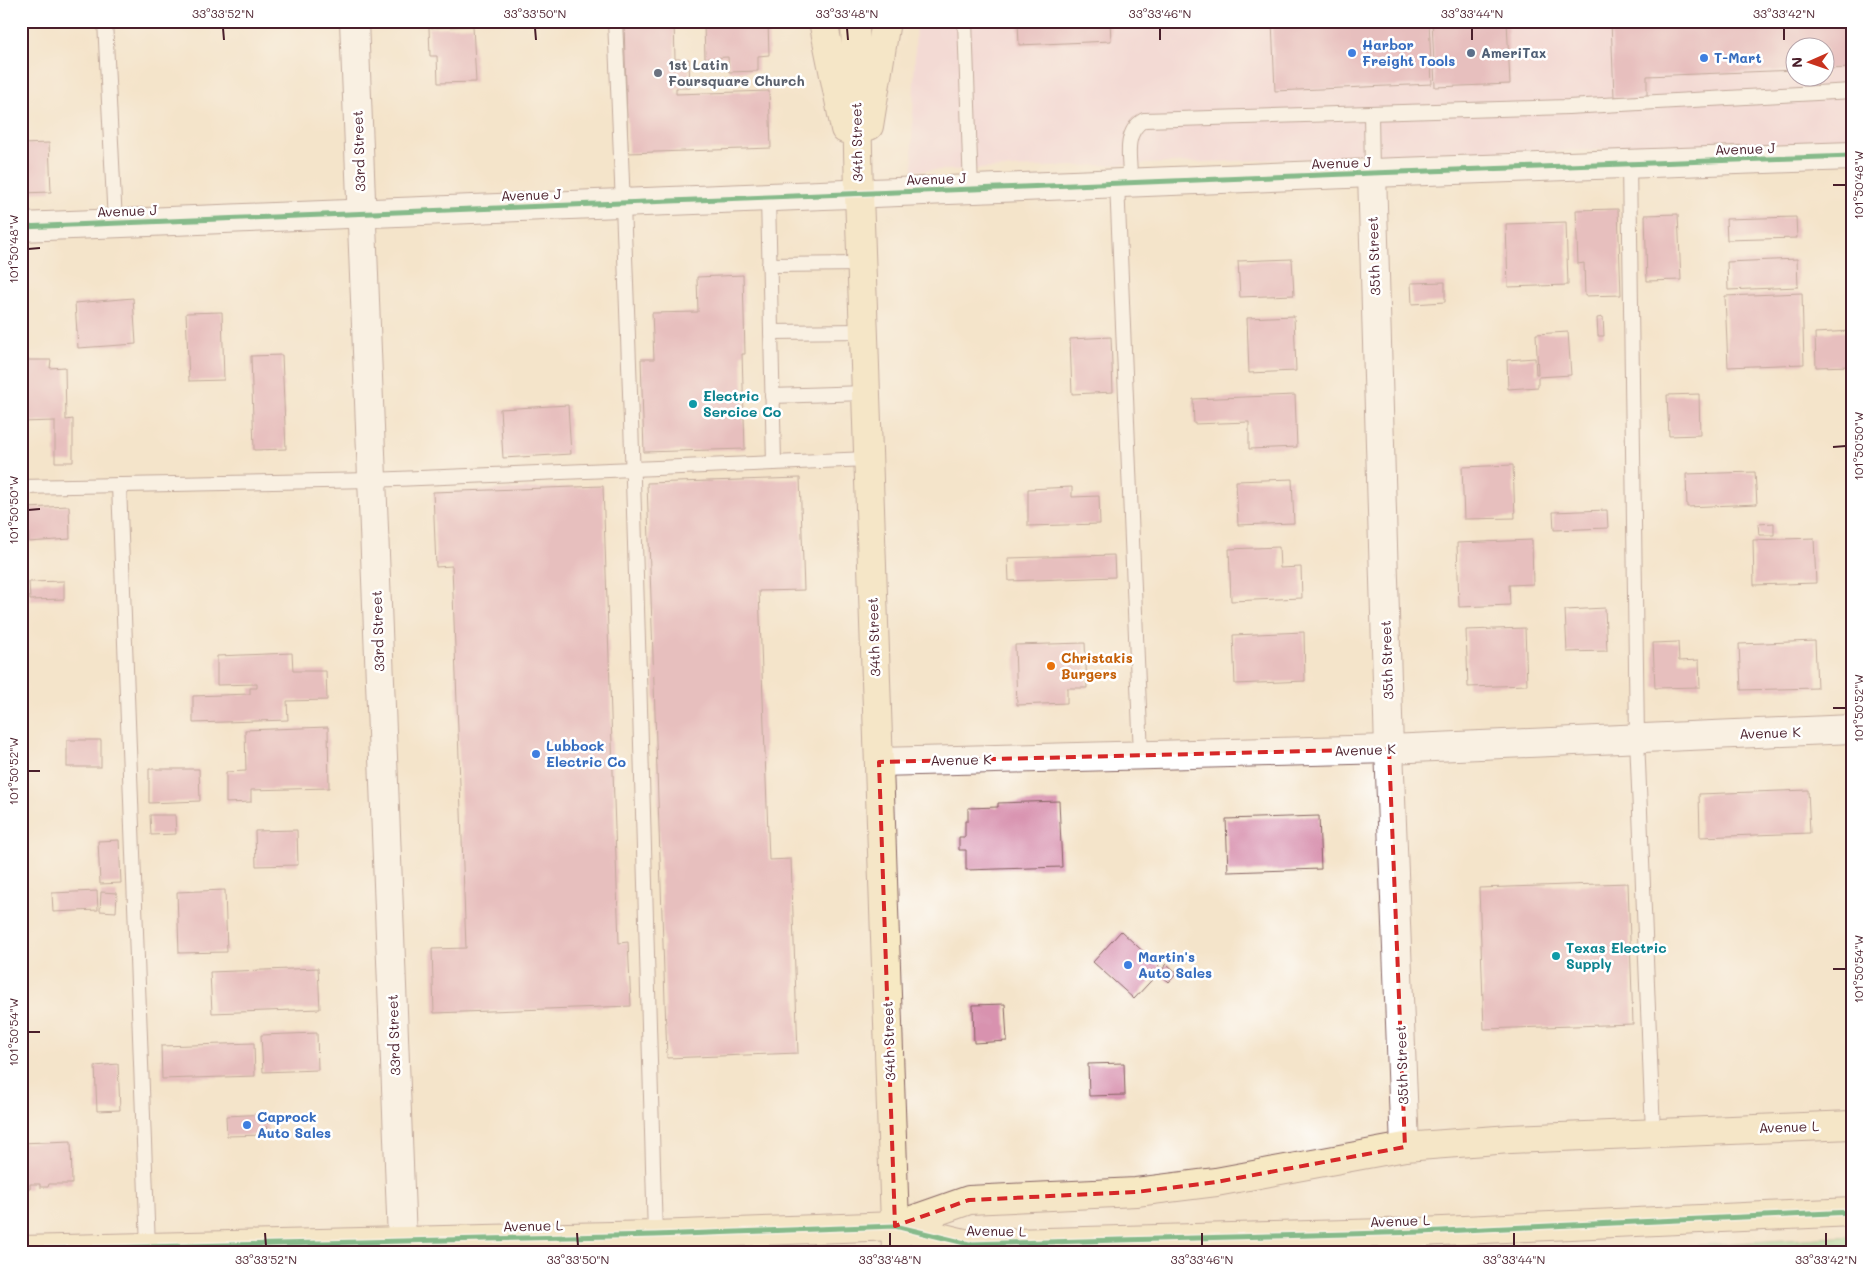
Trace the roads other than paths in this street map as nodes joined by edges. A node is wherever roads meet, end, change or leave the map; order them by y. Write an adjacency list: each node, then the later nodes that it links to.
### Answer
1 (106, 21): 19 (lane)
2 (354, 21): 18 (street, 33rd Street)
3 (615, 21): 17 (lane)
4 (823, 21): 15 (street)
5 (855, 21): 15 (street, 34th Street)
6 (886, 21): 15 (street)
7 (965, 21): 14 (lane)
8 (1852, 91): 9 (lane)
9 (1371, 113): 12 (lane); 13 (lane)
10 (1852, 156): 11 (street, Avenue J)
11 (1629, 164): 12 (street, Avenue J); 34 (lane)
12 (1372, 173): 13 (street, Avenue J); 35 (street, 35th Street)
13 (1124, 183): 14 (street, Avenue J); 36 (lane)
14 (971, 189): 15 (street, Avenue J)
15 (858, 194): 16 (street, Avenue J); 21 (street, 34th Street)
16 (768, 197): 17 (street, Avenue J); 22 (lane)
17 (623, 203): 18 (street, Avenue J); 29 (lane)
18 (361, 213): 19 (street, Avenue J); 30 (street, 33rd Street)
19 (114, 223): 20 (street, Avenue J)
20 (21, 227)
21 (861, 264): 22 (lane); 24 (street, 34th Street)
22 (769, 265): 23 (lane)
23 (771, 332): 24 (lane); 26 (lane)
24 (863, 332): 25 (street, 34th Street)
25 (866, 394): 26 (lane); 27 (street, 34th Street)
26 (772, 396): 28 (lane)
27 (868, 459): 28 (lane); 37 (street, 34th Street)
28 (774, 463): 29 (lane)
29 (633, 469): 30 (lane); 42 (lane)
30 (372, 480): 31 (lane); 44 (street, 33rd Street)
31 (119, 485): 32 (lane); 47 (lane)
32 (21, 487)
33 (1852, 730): 34 (street, Avenue K)
34 (1637, 738): 35 (street, Avenue K); 39 (lane)
35 (1389, 749): 36 (street, Avenue K); 40 (street, 35th Street)
36 (1140, 756): 37 (street, Avenue K)
37 (879, 762): 43 (street, 34th Street)
38 (1852, 1125): 39 (street, Avenue L)
39 (1653, 1132): 40 (street, Avenue L)
40 (1405, 1148): 43 (street, Avenue L)
41 (1852, 1212): 45 (street, Avenue L)
42 (655, 1235): 43 (street, Avenue L); 44 (street, Avenue L)
43 (895, 1239): 48 (street, Avenue L)
44 (402, 1240): 47 (street, Avenue L)
45 (1421, 1242): 46 (street, Avenue L)
46 (1305, 1243): 48 (street, Avenue L)
47 (148, 1247): 49 (street, Avenue L)
48 (1046, 1247)
49 (21, 1250)

